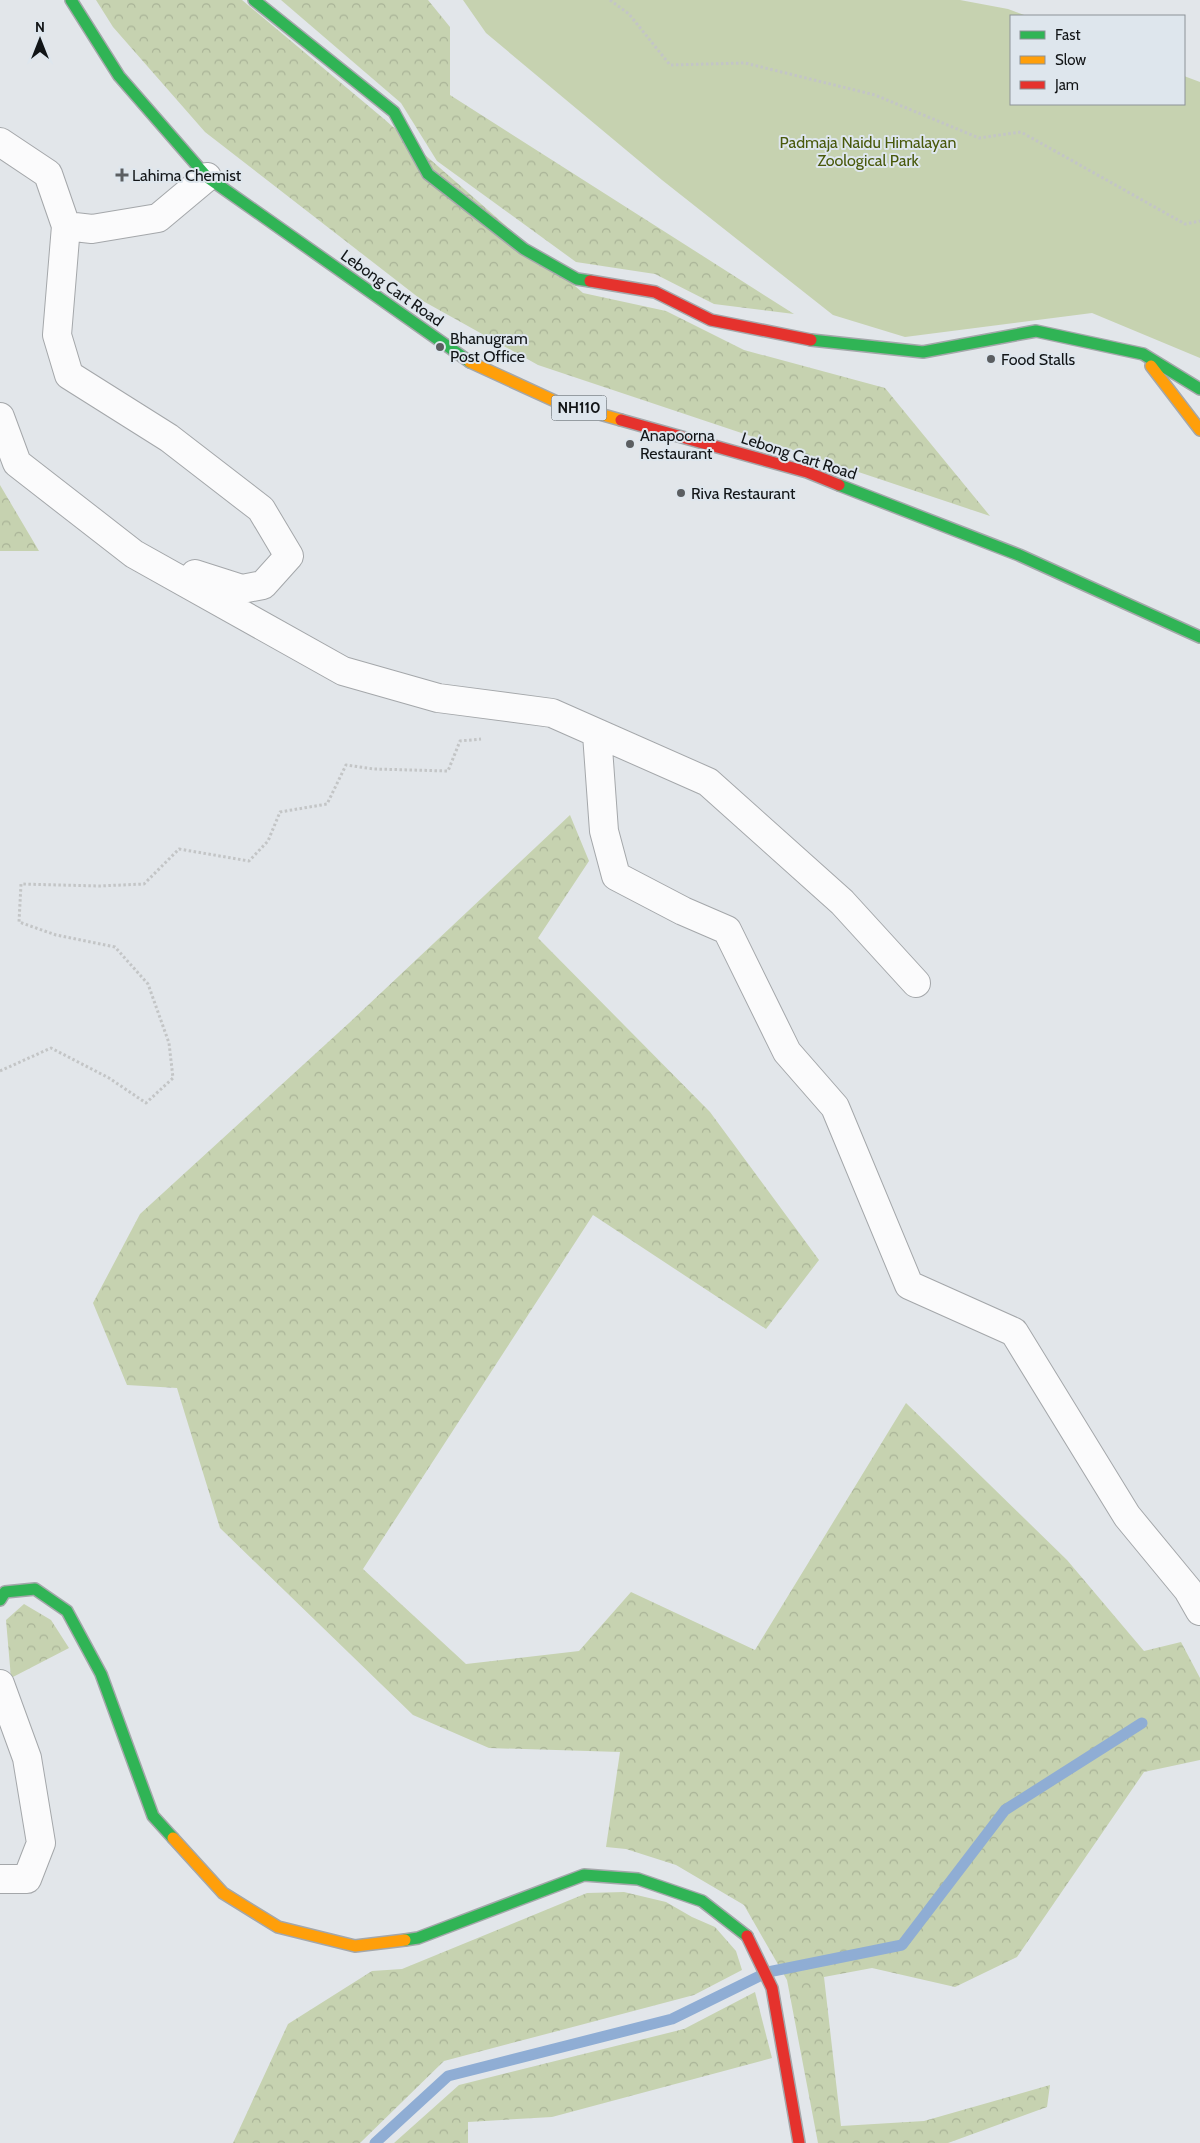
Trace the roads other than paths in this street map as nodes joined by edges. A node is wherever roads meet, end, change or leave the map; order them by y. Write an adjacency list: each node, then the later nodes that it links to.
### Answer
1 (70, 0): 4 (main road, Lebong Cart Road / NH110)
2 (254, 0): 6 (main road)
3 (0, 142): 5 (street)
4 (207, 177): 5 (street); 11 (main road, Lebong Cart Road / NH110)
5 (66, 226): 10 (street)
6 (1143, 354): 7 (main road); 9 (main road)
7 (1200, 389)
8 (0, 417): 10 (street)
9 (1200, 430)
10 (134, 554): 12 (street)
11 (1200, 637)
12 (597, 734): 13 (street); 15 (street)
13 (916, 983)
14 (0, 1600): 18 (main road)
15 (1200, 1611)
16 (0, 1684): 17 (street)
17 (0, 1879)
18 (799, 2143)

